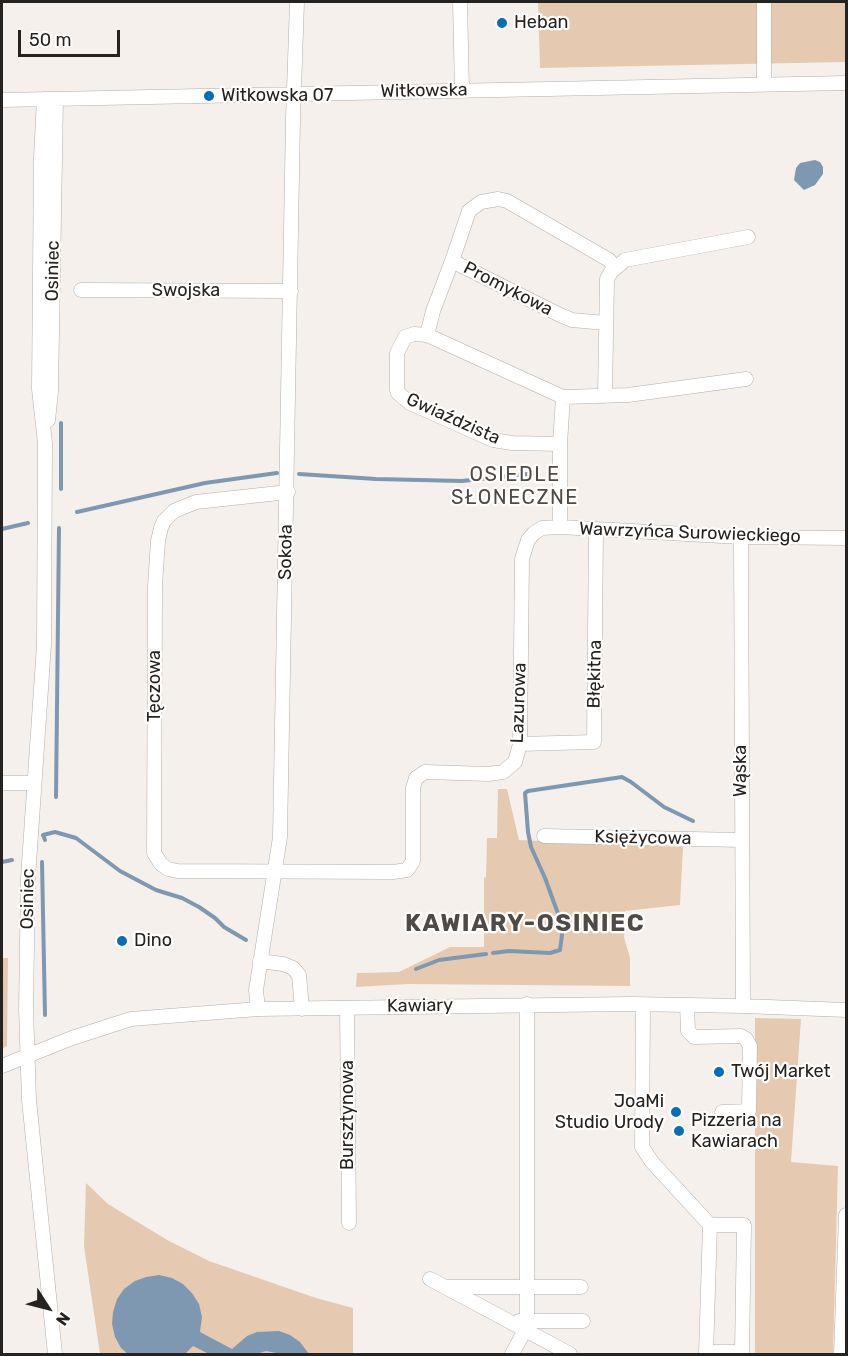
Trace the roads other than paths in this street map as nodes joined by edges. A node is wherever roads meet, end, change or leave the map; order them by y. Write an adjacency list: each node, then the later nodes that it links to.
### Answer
1 (297, 2): 7 (street, Sokoła)
2 (460, 2): 6 (street)
3 (764, 2): 5 (street)
4 (846, 82): 5 (street, Witkowska)
5 (764, 83): 6 (street, Witkowska)
6 (462, 90): 7 (street, Witkowska)
7 (295, 93): 8 (street, Witkowska); 14 (street, Sokoła)
8 (50, 99): 9 (street, Witkowska); 29 (street, Osiniec)
9 (2, 100)
10 (748, 237): 12 (street)
11 (452, 261): 12 (street, Promykowa); 15 (street, Promykowa); 16 (street)
12 (615, 267): 15 (street)
13 (81, 290): 14 (street, Swojska)
14 (291, 291): 21 (street, Sokoła)
15 (605, 323): 18 (street)
16 (427, 335): 19 (street); 20 (street, Gwiaździsta)
17 (746, 379): 18 (street)
18 (604, 396): 19 (street)
19 (563, 397): 20 (street)
20 (560, 444): 22 (street)
21 (288, 492): 32 (street, Sokoła); 32 (street, Tęczowa)
22 (560, 527): 23 (street, Wawrzyńca Surowieckiego); 24 (street, Wawrzyńca Surowieckiego)
23 (596, 530): 25 (street, Wawrzyńca Surowieckiego); 27 (street, Błękitna)
24 (534, 533): 27 (street, Lazurowa)
25 (741, 537): 26 (street, Wawrzyńca Surowieckiego); 31 (street, Wąska)
26 (846, 538)
27 (519, 744): 32 (street, Lazurowa)
28 (2, 783): 29 (street)
29 (34, 783): 42 (street, Osiniec)
30 (544, 836): 31 (street, Księżycowa)
31 (741, 840): 37 (street, Wąska)
32 (276, 871): 33 (street, Sokoła)
33 (260, 961): 39 (street, Sokoła); 40 (street)
34 (527, 1004): 35 (street, Kawiary); 38 (street, Kawiary); 49 (street)
35 (643, 1005): 36 (street, Kawiary); 47 (street)
36 (687, 1005): 37 (street, Kawiary); 44 (street)
37 (743, 1006): 41 (street, Kawiary)
38 (347, 1008): 40 (street, Kawiary); 46 (street, Bursztynowa)
39 (258, 1009): 40 (street, Kawiary); 42 (street, Kawiary)
40 (302, 1009)
41 (846, 1010)
42 (27, 1056): 43 (street, Kawiary); 55 (street, Osiniec)
43 (2, 1066)
44 (722, 1112)
45 (846, 1215): 58 (street)
46 (349, 1222)
47 (710, 1225): 54 (street); 54 (street)
48 (430, 1279): 50 (street)
49 (526, 1286): 50 (street); 51 (street); 53 (street)
50 (444, 1287): 53 (street)
51 (580, 1287)
52 (583, 1321): 53 (street)
53 (526, 1326): 56 (street); 57 (street)
54 (706, 1353)
55 (55, 1354)
56 (512, 1354)
57 (570, 1354)
58 (841, 1354)

